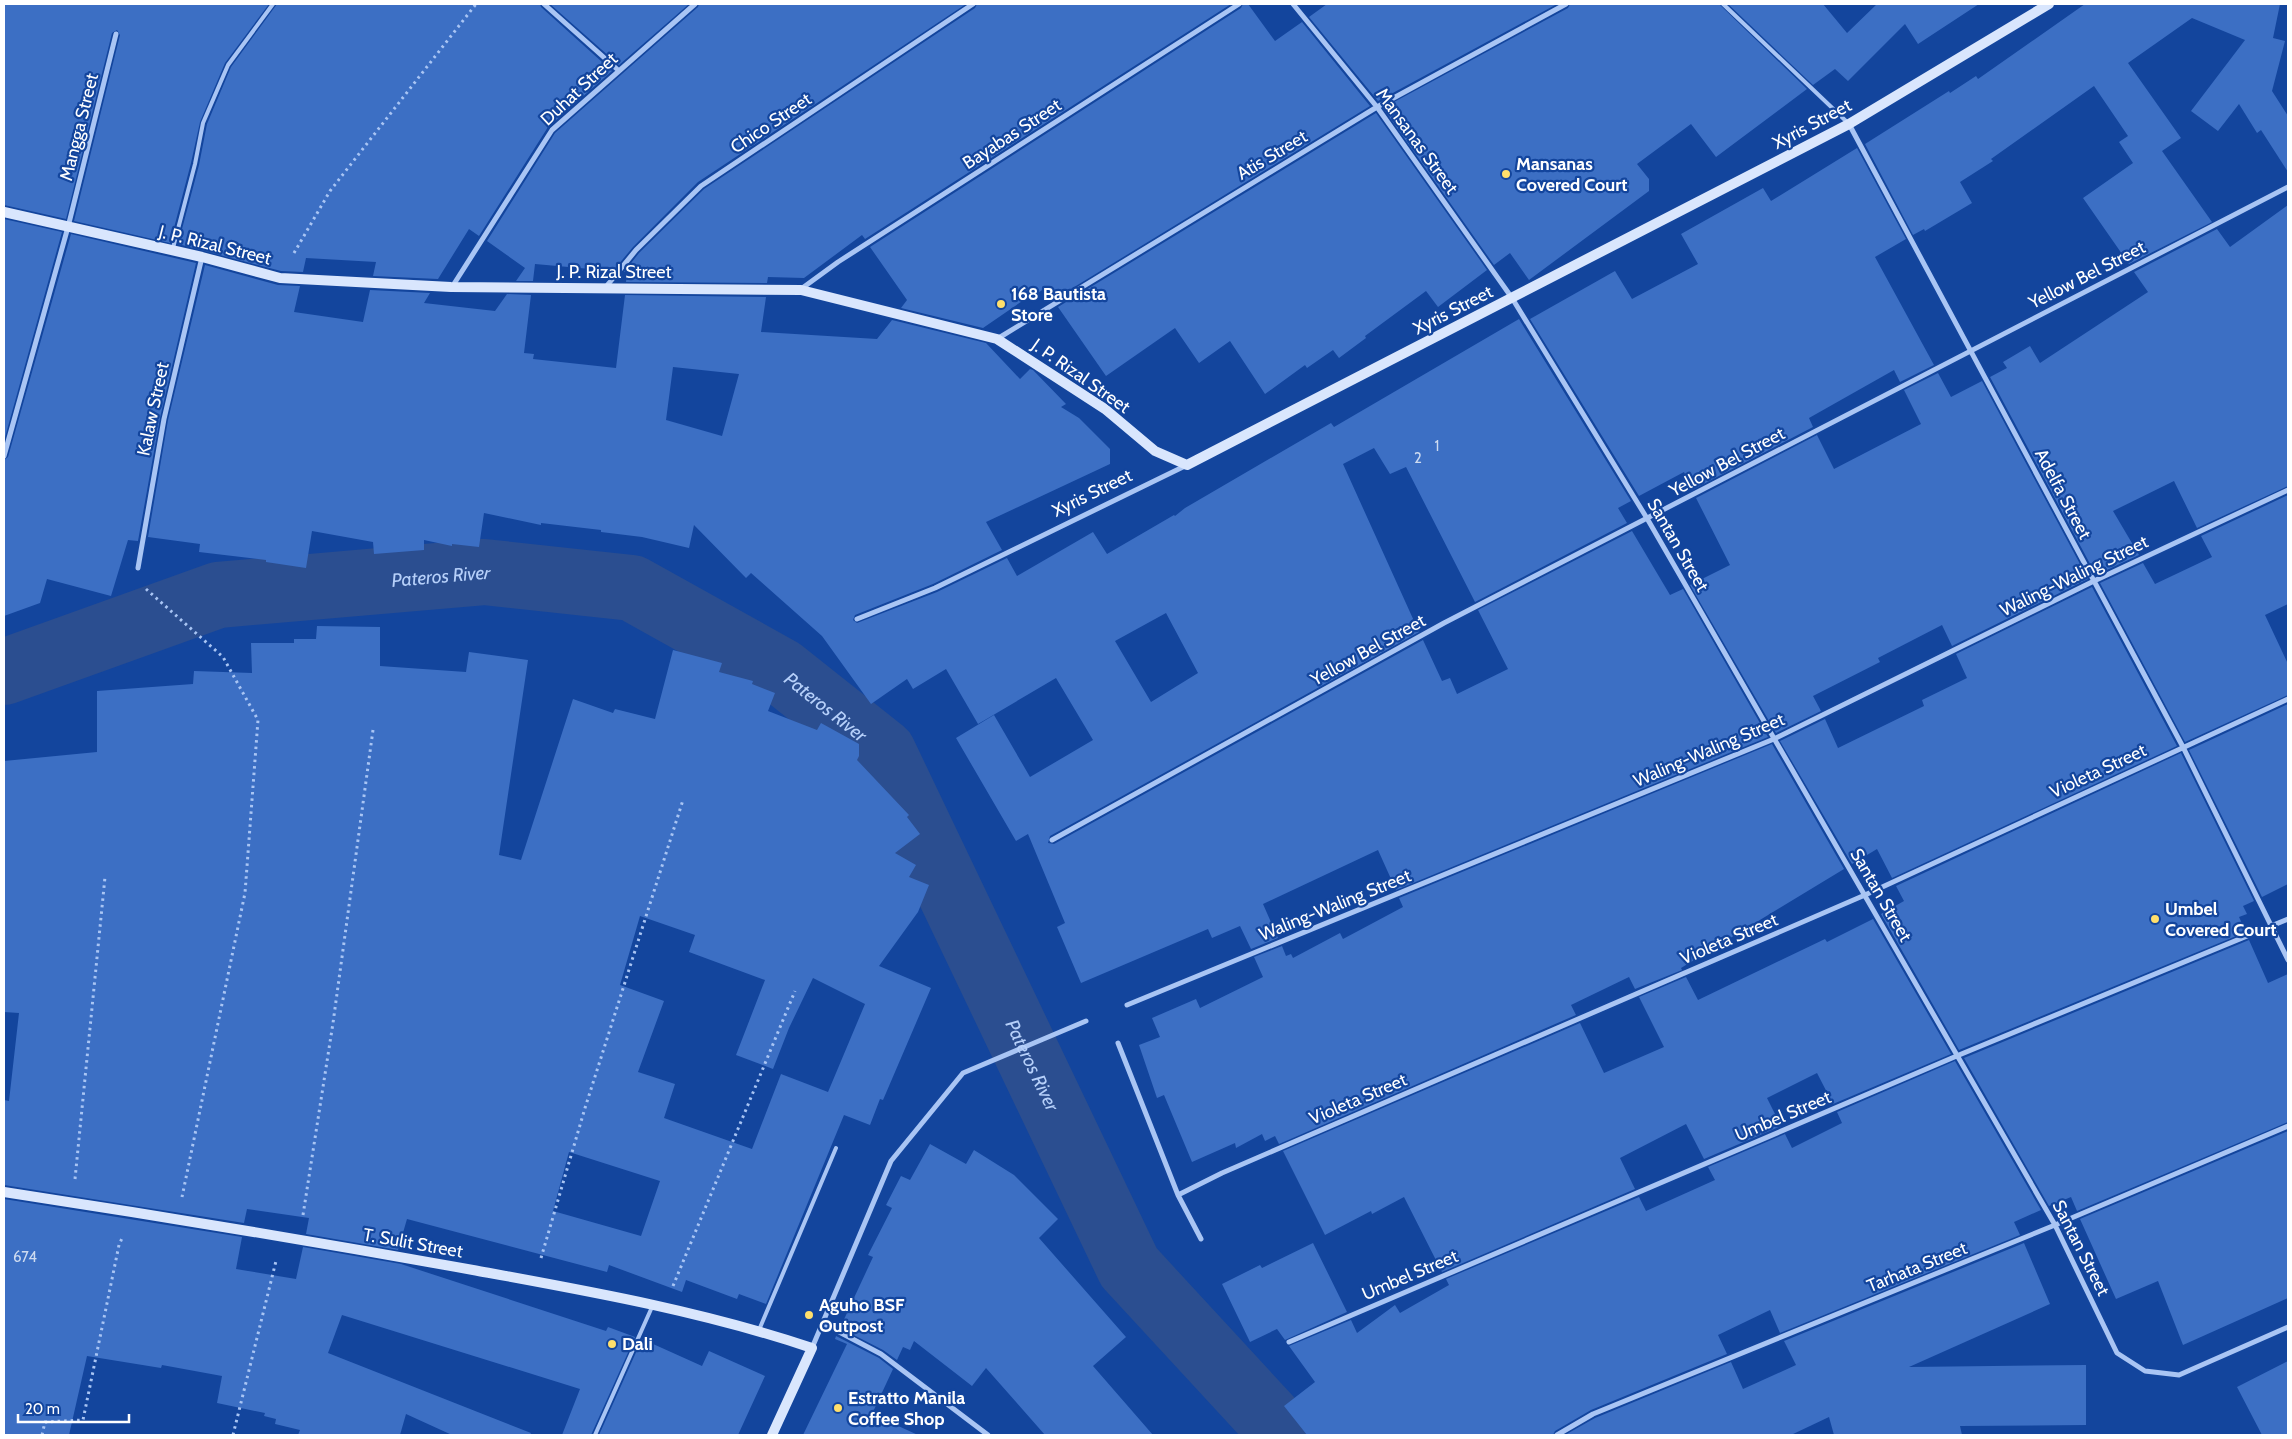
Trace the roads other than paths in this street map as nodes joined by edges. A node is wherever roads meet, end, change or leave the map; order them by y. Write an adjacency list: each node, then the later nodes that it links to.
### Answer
1 (273, 4): 17 (lane)
2 (544, 4): 11 (street)
3 (695, 4): 11 (street, Duhat Street)
4 (973, 4): 20 (street, Chico Street)
5 (1240, 4): 21 (street, Bayabas Street)
6 (1293, 4): 12 (street, Mansanas Street)
7 (1566, 4): 12 (street, Atis Street)
8 (1722, 4): 13 (lane)
9 (2049, 4): 13 (street, Xyris Street)
10 (116, 34): 16 (street, Mangga Street)
11 (618, 70): 19 (street, Duhat Street)
12 (1377, 107): 22 (street, Mansanas Street); 23 (street, Atis Street)
13 (1849, 124): 22 (street, Xyris Street); 24 (street, Adelfa Street)
14 (2288, 187): 24 (street, Yellow Bel Street)
15 (4, 212): 16 (street, J. P. Rizal Street)
16 (68, 227): 17 (street, J. P. Rizal Street); 25 (street, Mangga Street)
17 (173, 250): 18 (street, J. P. Rizal Street)
18 (202, 257): 19 (street, J. P. Rizal Street); 29 (street, Kalaw Street)
19 (452, 287): 20 (street, J. P. Rizal Street)
20 (605, 289): 21 (street, J. P. Rizal Street)
21 (801, 290): 23 (street, J. P. Rizal Street)
22 (1512, 298): 26 (street, Xyris Street); 28 (street, Santan Street)
23 (997, 339): 26 (street, J. P. Rizal Street)
24 (1970, 350): 28 (street, Yellow Bel Street); 30 (street, Adelfa Street)
25 (4, 456)
26 (1187, 465): 31 (street, Xyris Street)
27 (2288, 490): 30 (street, Waling-Waling Street)
28 (1648, 520): 33 (street, Santan Street); 35 (street, Yellow Bel Street)
29 (138, 568)
30 (2094, 581): 33 (street, Waling-Waling Street); 34 (street, Adelfa Street)
31 (857, 619)
32 (2288, 699): 34 (street, Violeta Street)
33 (1774, 739): 36 (street, Santan Street); 40 (street, Waling-Waling Street)
34 (2183, 747): 36 (street, Violeta Street); 38 (street, Adelfa Street)
35 (1052, 840)
36 (1865, 895): 43 (street, Santan Street); 47 (street, Violeta Street)
37 (2288, 919): 38 (street, Umbel Street)
38 (2271, 926): 39 (street, Adelfa Street); 43 (street, Umbel Street)
39 (2288, 960)
40 (1126, 1005)
41 (1086, 1021): 51 (street)
42 (1118, 1043): 47 (street)
43 (1959, 1056): 48 (street, Santan Street); 54 (street, Umbel Street)
44 (2288, 1126): 48 (street, Tarhata Street)
45 (836, 1148): 53 (lane)
46 (4, 1192): 50 (street, T. Sulit Street)
47 (1178, 1195): 49 (street)
48 (2055, 1225): 52 (street, Santan Street); 59 (street, Tarhata Street)
49 (1201, 1239)
50 (653, 1304): 53 (street, T. Sulit Street); 56 (lane)
51 (824, 1324): 55 (street); 58 (street)
52 (2288, 1327)
53 (759, 1330): 55 (street, T. Sulit Street)
54 (1289, 1342)
55 (812, 1348): 57 (street)
56 (595, 1435)
57 (772, 1435)
58 (988, 1435)
59 (1557, 1435)

